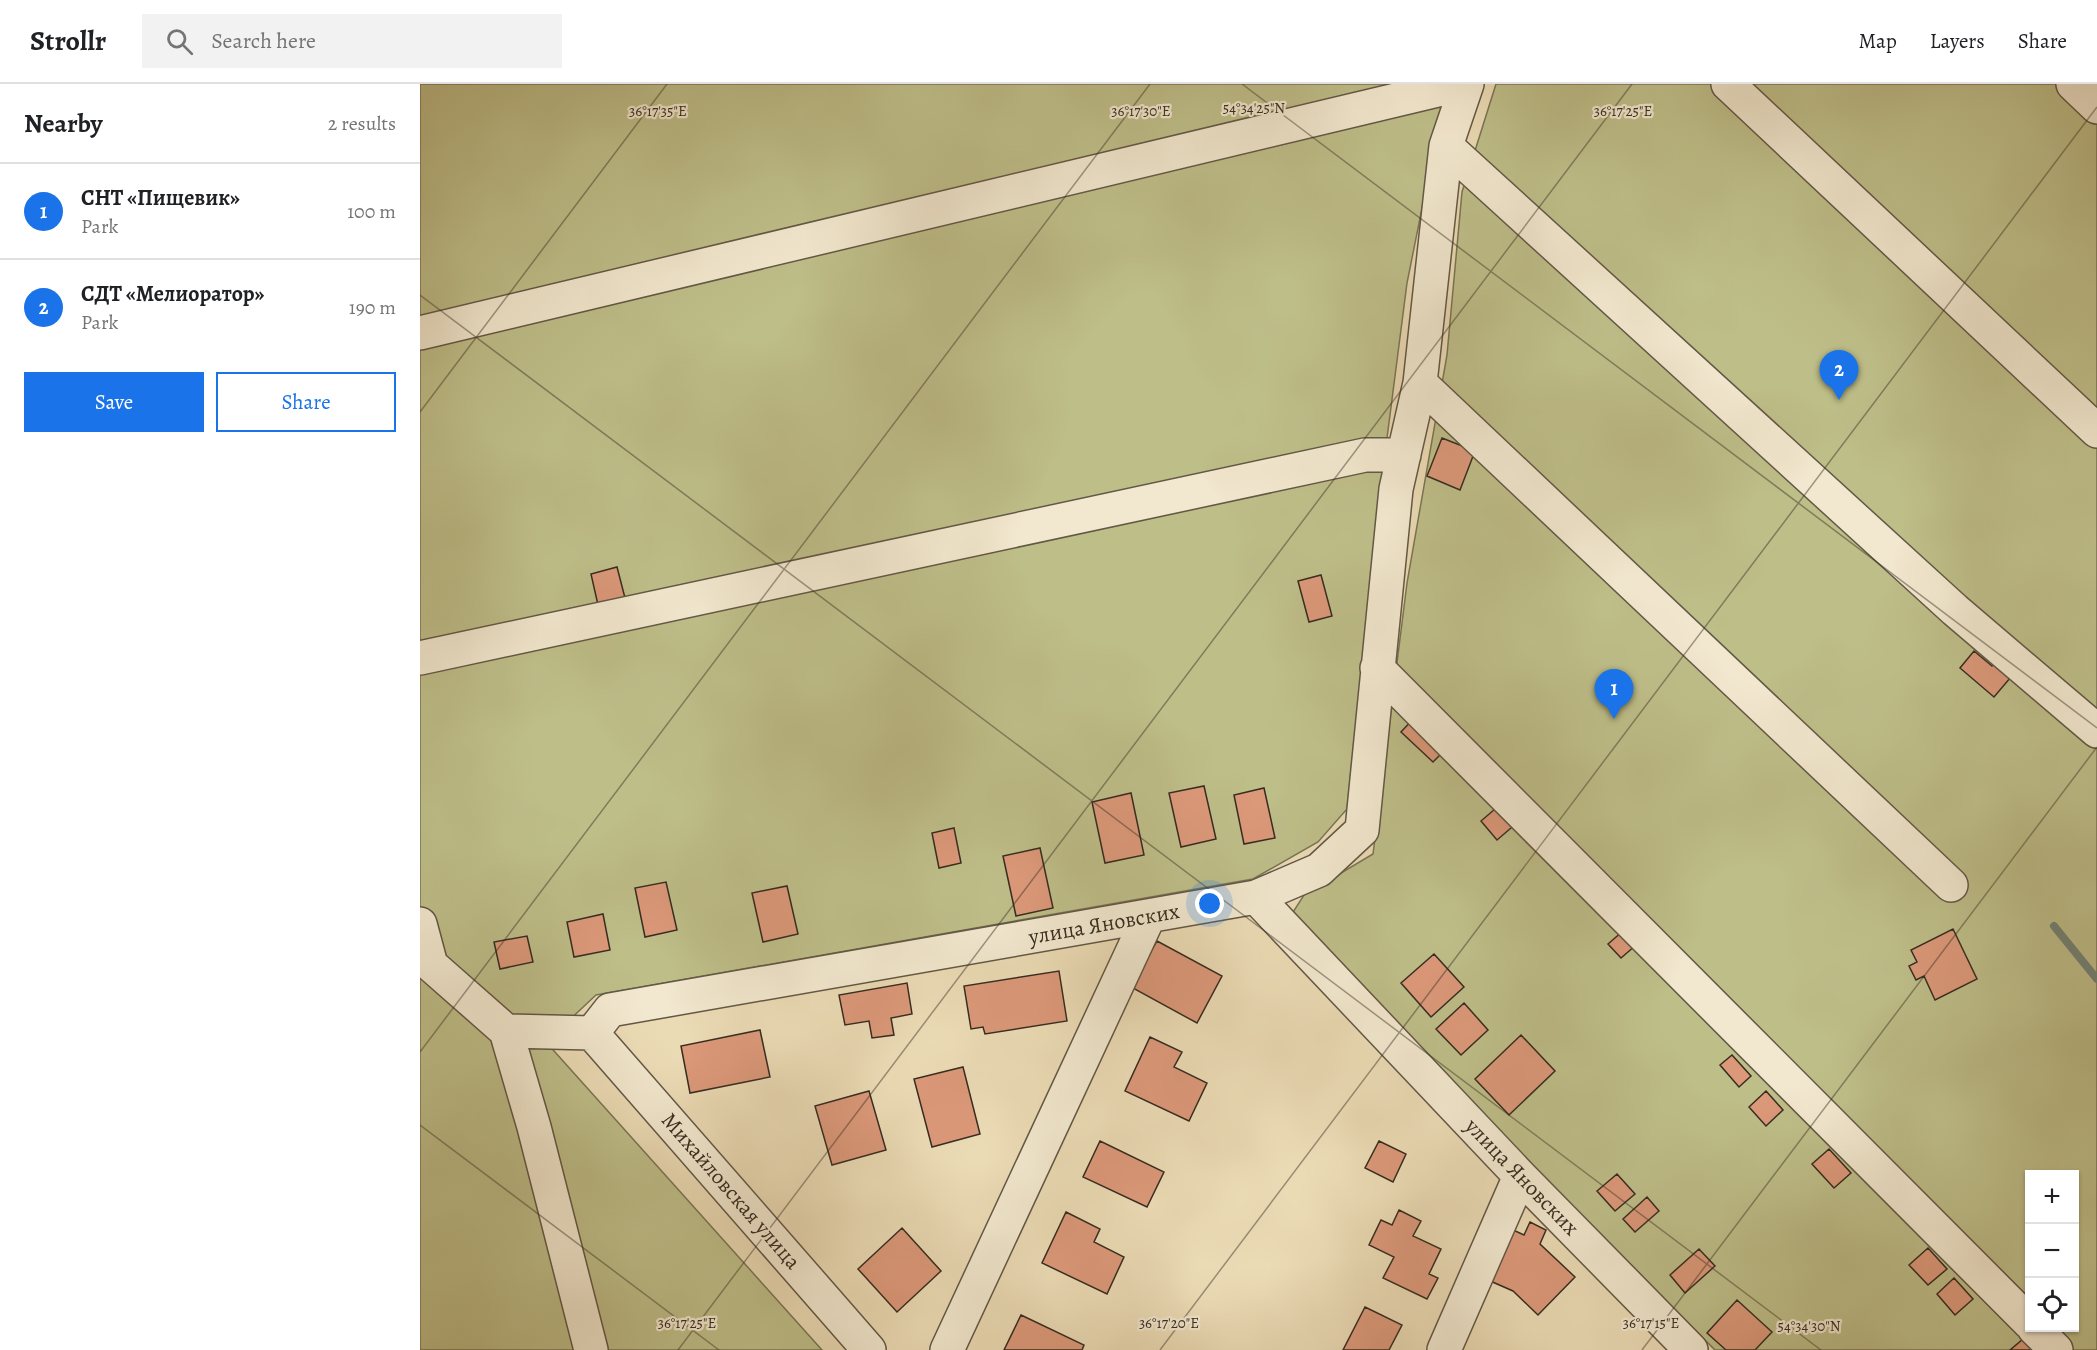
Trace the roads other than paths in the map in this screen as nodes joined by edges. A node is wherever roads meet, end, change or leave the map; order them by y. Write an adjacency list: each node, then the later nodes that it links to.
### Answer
1 (1465, 84): 5 (street); 6 (street)
2 (1728, 84): 8 (street)
3 (2073, 84): 4 (street)
4 (2097, 107)
5 (1446, 146): 7 (street); 12 (street)
6 (420, 333)
7 (1420, 383): 9 (street); 13 (street)
8 (2097, 431)
9 (1404, 455): 10 (street); 11 (street)
10 (420, 658)
11 (1377, 668): 14 (street); 21 (street)
12 (2097, 731)
13 (1951, 885)
14 (1256, 897): 15 (street, улица Яновских); 20 (street, улица Яновских)
15 (1149, 916): 19 (street, улица Яновских); 25 (street)
16 (420, 924): 17 (street)
17 (426, 968): 18 (street)
18 (506, 1031): 19 (street); 23 (street)
19 (592, 1033): 24 (street, Михайловская улица)
20 (1521, 1176): 26 (street); 27 (street, улица Яновских)
21 (2025, 1318)
22 (2038, 1332): 28 (street)
23 (591, 1350)
24 (869, 1350)
25 (947, 1350)
26 (1443, 1350)
27 (1691, 1350)
28 (2056, 1350)

